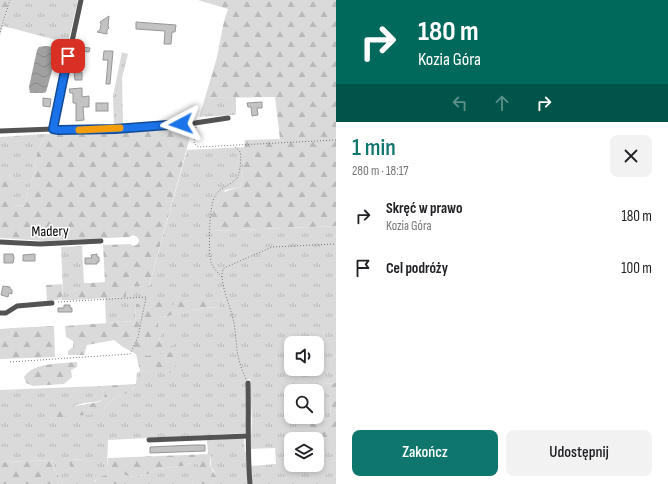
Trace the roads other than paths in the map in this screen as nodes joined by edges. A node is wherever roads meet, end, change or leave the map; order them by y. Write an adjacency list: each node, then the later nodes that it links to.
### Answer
1 (81, 0): 3 (street)
2 (228, 118): 3 (street)
3 (53, 129): 4 (street)
4 (0, 131)
5 (101, 241): 6 (street, Madery)
6 (0, 242)
7 (52, 303): 8 (street)
8 (0, 314)
9 (248, 383): 10 (street)
10 (248, 436): 11 (street); 12 (street)
11 (149, 440)
12 (250, 484)

